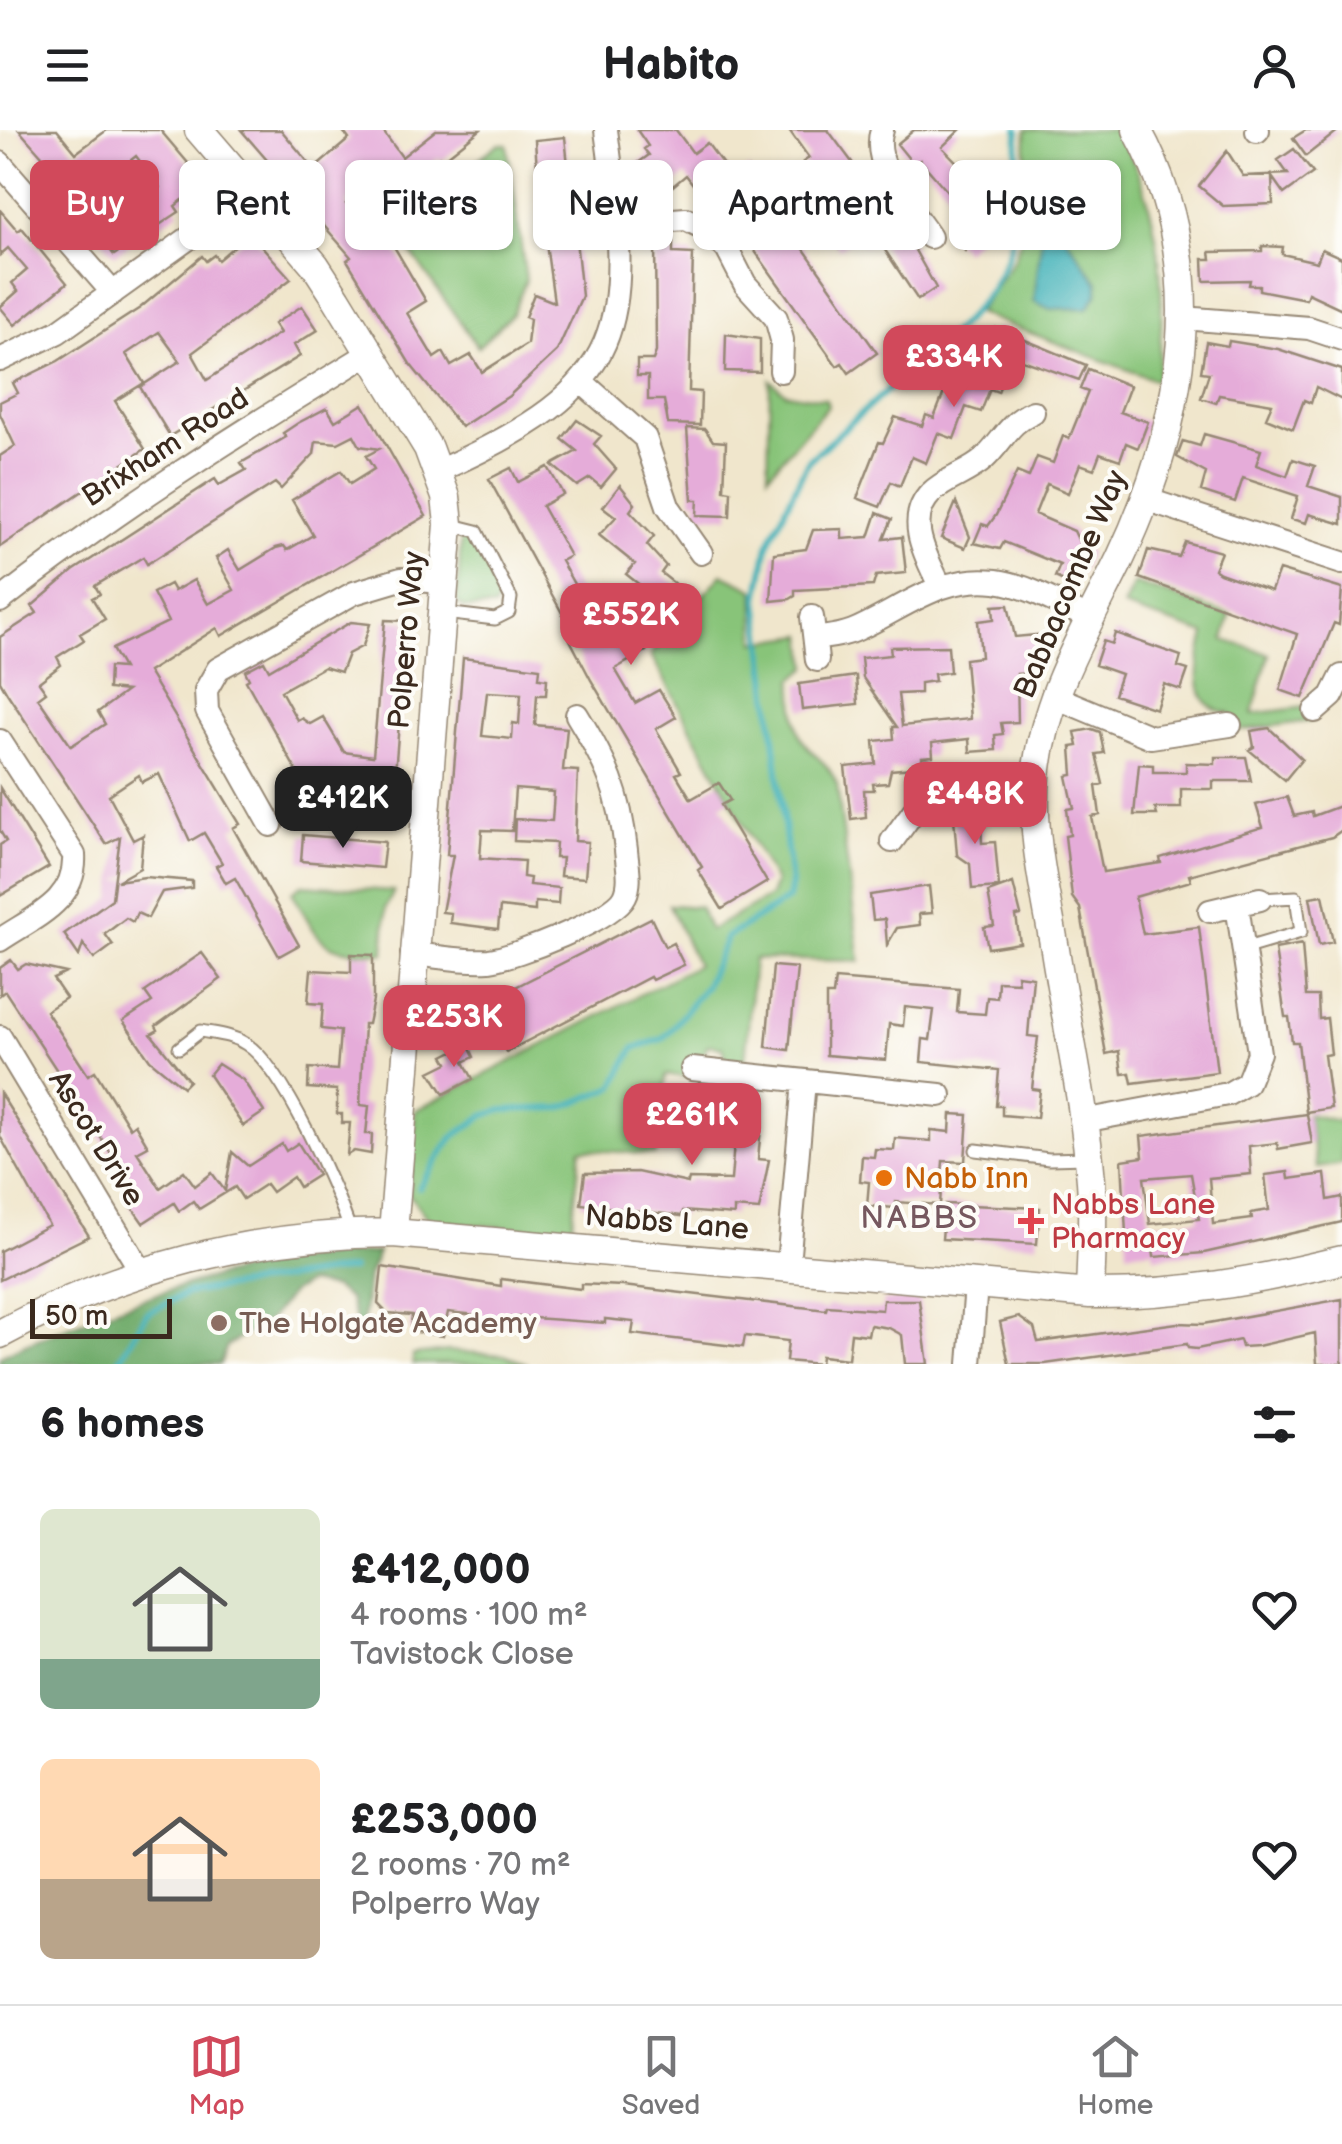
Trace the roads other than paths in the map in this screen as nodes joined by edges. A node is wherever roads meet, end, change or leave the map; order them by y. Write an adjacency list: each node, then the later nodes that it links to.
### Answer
1 (199, 130): 5 (street, Polperro Way)
2 (606, 130): 6 (street)
3 (882, 130): 9 (street)
4 (1137, 130): 14 (street)
5 (225, 160)
6 (610, 160)
7 (0, 163): 13 (street)
8 (673, 220): 18 (street)
9 (930, 237)
10 (179, 245): 13 (street)
11 (302, 250): 16 (street, Polperro Way)
12 (618, 250): 19 (street)
13 (113, 293): 17 (street)
14 (1183, 318): 15 (street); 22 (street, Babbacombe Way)
15 (1342, 339)
16 (370, 353): 21 (street, Polperro Way); 28 (street, Brixham Road)
17 (0, 360)
18 (789, 362)
19 (582, 382): 21 (street); 24 (street)
20 (1033, 412): 27 (street)
21 (438, 471): 23 (street, Polperro Way)
22 (1145, 499): 25 (street); 30 (street, Babbacombe Way)
23 (449, 524): 26 (street, Polperro Way); 29 (lane)
24 (701, 553)
25 (1342, 562)
26 (444, 582): 29 (street, Polperro Way); 39 (street)
27 (940, 586): 30 (street); 31 (street)
28 (0, 602)
29 (442, 613): 46 (street, Polperro Way)
30 (1089, 618): 33 (street, Babbacombe Way)
31 (815, 639)
32 (1342, 676): 34 (street)
33 (1053, 696): 36 (street); 38 (street, Babbacombe Way)
34 (1316, 711)
35 (576, 715): 46 (street)
36 (1230, 725)
37 (0, 741): 44 (street)
38 (1036, 781): 40 (street); 52 (street, Babbacombe Way)
39 (271, 826)
40 (892, 841)
41 (1260, 899): 42 (street); 45 (lane)
42 (1237, 905): 43 (street); 45 (street)
43 (1210, 911)
44 (0, 940)
45 (1243, 949): 52 (street)
46 (412, 954): 55 (street, Polperro Way)
47 (0, 1037): 59 (street, Ascot Drive)
48 (179, 1048): 56 (lane)
49 (706, 1063): 50 (street)
50 (804, 1081): 51 (street); 58 (street)
51 (940, 1095)
52 (1083, 1122): 54 (street, Babbacombe Way)
53 (976, 1150): 54 (lane)
54 (1089, 1158): 61 (street, Babbacombe Way)
55 (393, 1232): 56 (street, Nabbs Lane); 58 (street, Nabbs Lane)
56 (351, 1233): 59 (street, Nabbs Lane)
57 (1342, 1260): 61 (street, Nabbs Lane)
58 (788, 1265): 60 (street, Nabbs Lane)
59 (141, 1271): 62 (street, Nabbs Lane)
60 (976, 1284): 61 (street, Nabbs Lane); 63 (street)
61 (1090, 1294)
62 (0, 1334)
63 (970, 1364)

